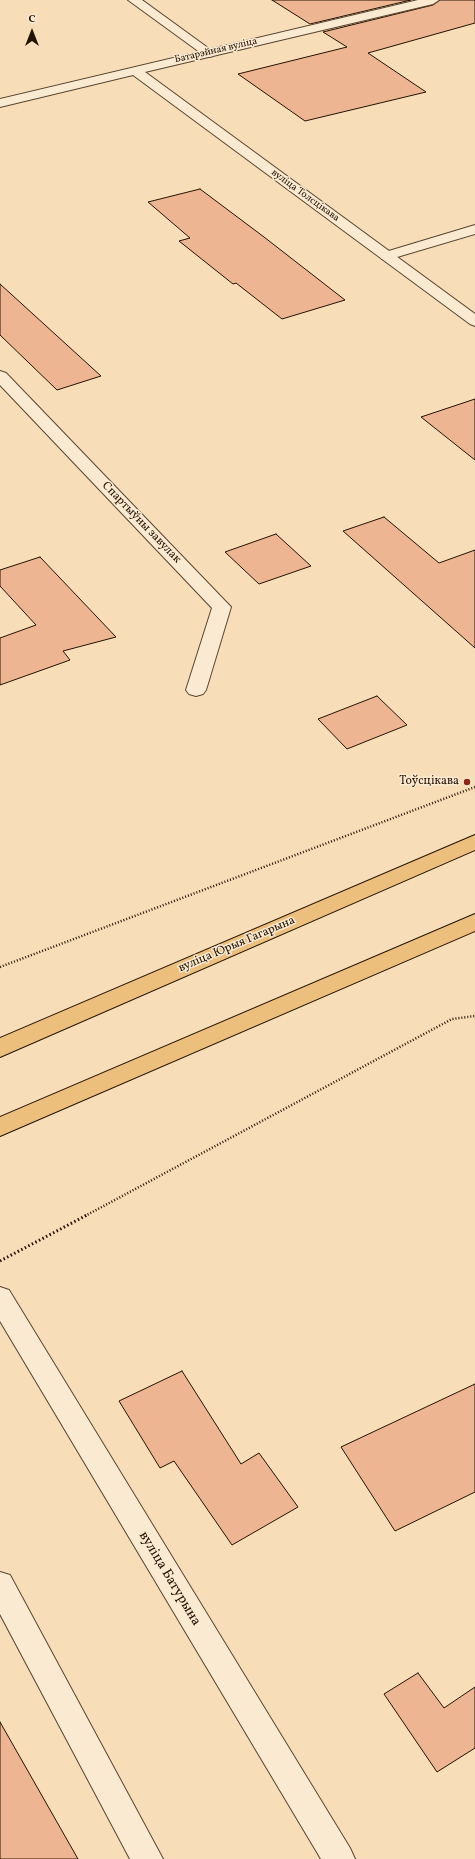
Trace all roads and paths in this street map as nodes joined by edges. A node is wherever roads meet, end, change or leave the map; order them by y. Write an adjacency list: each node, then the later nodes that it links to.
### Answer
1 (134, 0): 3 (street)
2 (433, 0): 3 (street, Батарэйная вуліца)
3 (209, 53): 4 (street, Батарэйная вуліца)
4 (135, 71): 5 (street, Батарэйная вуліца); 7 (street, вуліца Толсцікава)
5 (0, 103)
6 (475, 230): 7 (street)
7 (387, 256): 8 (street, вуліца Толсцікава)
8 (475, 321)
9 (0, 376): 10 (street, Спартыўны завулак)
10 (196, 690)
11 (475, 787): 14 (path)
12 (475, 842): 16 (main road, вуліца Юрыя Гагарына)
13 (475, 922): 17 (main road)
14 (0, 966)
15 (475, 1016): 18 (path)
16 (0, 1048)
17 (0, 1128)
18 (0, 1261)
19 (0, 1298): 22 (street, вуліца Батурына)
20 (0, 1585): 21 (street)
21 (146, 1859)
22 (339, 1859)

